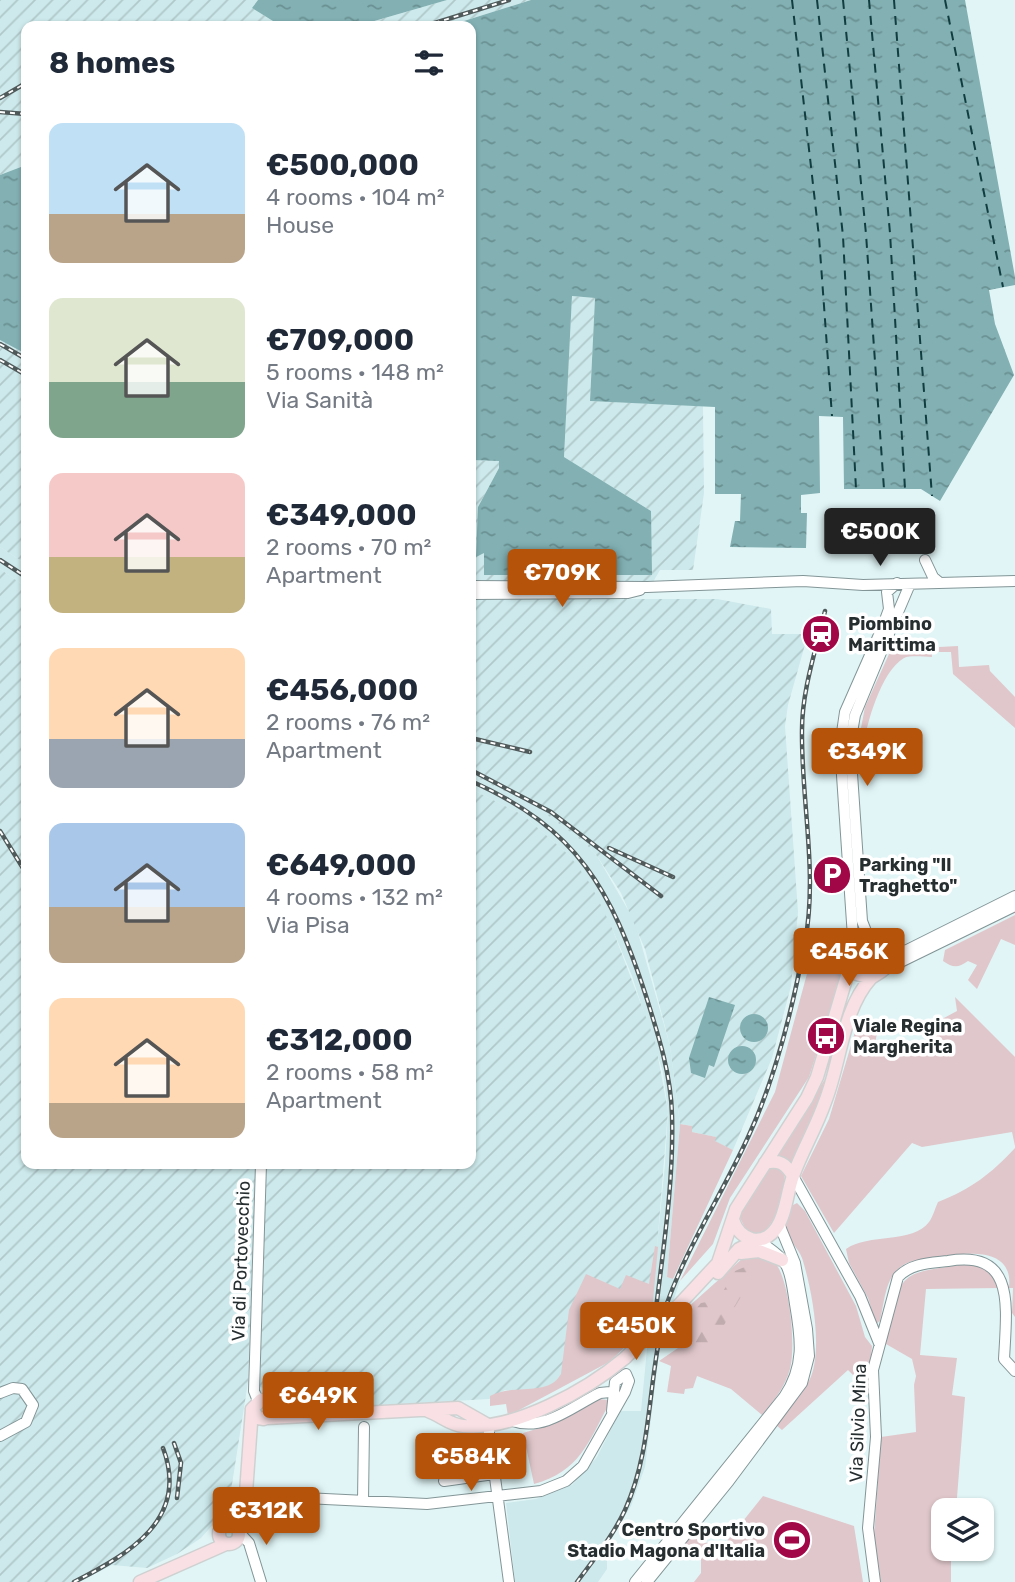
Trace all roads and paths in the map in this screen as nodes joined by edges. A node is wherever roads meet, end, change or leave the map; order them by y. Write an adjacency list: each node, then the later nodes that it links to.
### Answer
1 (925, 560): 5 (street)
2 (1015, 581): 5 (street)
3 (898, 582): 4 (street); 6 (street); 10 (street)
4 (910, 583): 5 (street); 11 (street)
5 (940, 583)
6 (863, 585): 8 (street); 10 (street)
7 (476, 586): 8 (street)
8 (647, 587): 9 (street)
9 (476, 594)
10 (888, 599): 11 (street); 12 (street)
11 (902, 605): 12 (street)
12 (888, 626): 15 (street); 17 (street)
13 (1015, 896): 16 (street)
14 (1015, 906): 18 (street)
15 (871, 944): 16 (main road); 17 (main road)
16 (885, 955): 18 (main road)
17 (853, 962): 18 (main road); 19 (main road)
18 (877, 974): 21 (main road)
19 (765, 1163): 21 (main road); 24 (main road)
20 (261, 1169): 34 (street, Via di Portovecchio)
21 (793, 1176): 22 (main road); 23 (street)
22 (785, 1202): 23 (street); 25 (main road)
23 (808, 1206): 30 (street)
24 (733, 1220): 26 (main road); 29 (main road)
25 (779, 1224): 26 (main road); 43 (street)
26 (757, 1241): 27 (street); 28 (main road)
27 (782, 1260): 28 (main road); 43 (street)
28 (727, 1264): 29 (main road)
29 (700, 1285): 38 (main road, bridge)
30 (879, 1343): 31 (street, Via Silvio Mina); 56 (street, Via Silvio Mina)
31 (1015, 1371)
32 (0, 1393): 41 (street)
33 (615, 1396): 35 (street); 35 (street); 38 (street)
34 (259, 1404): 36 (main road); 37 (main road, Via di Portovecchio); 42 (main road)
35 (612, 1411): 47 (street)
36 (334, 1414): 37 (main road); 39 (main road)
37 (265, 1419): 42 (main road)
38 (513, 1421): 39 (main road)
39 (488, 1425): 44 (street)
40 (365, 1427): 48 (street)
41 (0, 1436)
42 (250, 1440): 46 (main road)
43 (734, 1467): 54 (street); 55 (street)
44 (494, 1474): 45 (street); 47 (street)
45 (444, 1481)
46 (245, 1495): 48 (street); 49 (main road)
47 (497, 1497): 48 (street); 53 (street)
48 (363, 1501)
49 (234, 1528): 50 (main road); 50 (main road); 52 (street)
50 (222, 1539): 51 (main road)
51 (140, 1582)
52 (261, 1582)
53 (509, 1582)
54 (635, 1582)
55 (647, 1582)
56 (875, 1582)

